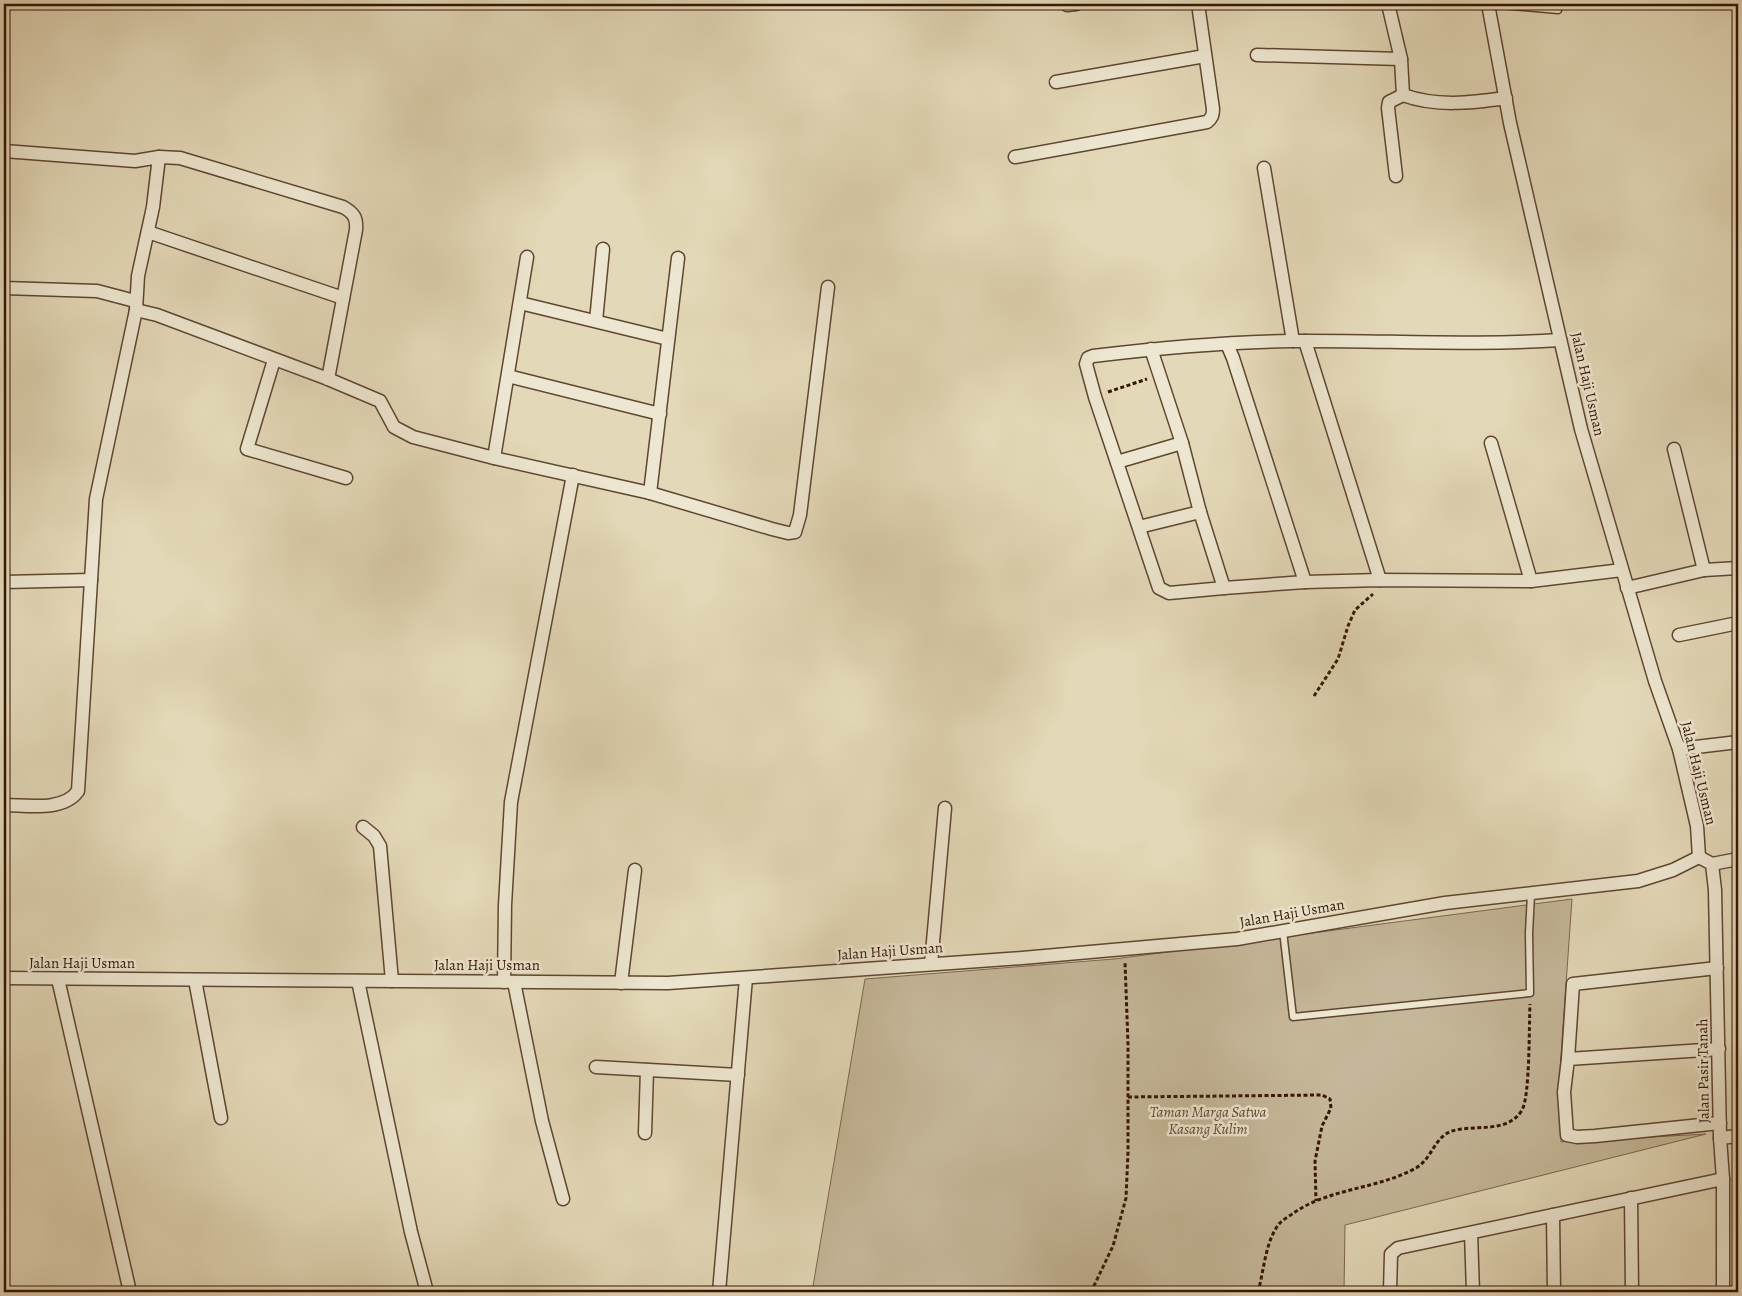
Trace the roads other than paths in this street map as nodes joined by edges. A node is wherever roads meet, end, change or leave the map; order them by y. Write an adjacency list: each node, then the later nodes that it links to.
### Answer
1 (1198, 4): 6 (street)
2 (1388, 4): 7 (street)
3 (1488, 4): 4 (lane); 10 (street, Jalan Haji Usman)
4 (1558, 10)
5 (1257, 55): 7 (street)
6 (1205, 56): 8 (street); 13 (street)
7 (1401, 59): 9 (street)
8 (1056, 82)
9 (1403, 95): 10 (street); 15 (street)
10 (1506, 98): 27 (street, Jalan Haji Usman)
11 (4, 150): 12 (street)
12 (159, 157): 16 (street); 22 (street)
13 (1016, 157)
14 (1264, 168): 28 (street)
15 (1396, 176)
16 (148, 232): 22 (street); 24 (street)
17 (603, 249): 25 (street)
18 (527, 257): 23 (street)
19 (678, 258): 26 (street)
20 (828, 287): 42 (street)
21 (4, 288): 24 (street)
22 (344, 298): 33 (street)
23 (520, 303): 25 (street); 32 (street)
24 (135, 305): 31 (street); 48 (street)
25 (596, 322): 26 (street)
26 (668, 339): 34 (street)
27 (1560, 340): 28 (street); 46 (street, Jalan Haji Usman)
28 (1299, 341): 29 (street); 49 (street)
29 (1227, 344): 30 (street); 52 (street)
30 (1151, 349): 35 (street); 39 (street)
31 (274, 360): 33 (street); 41 (street)
32 (508, 376): 34 (street); 38 (street)
33 (328, 379): 38 (street)
34 (660, 414): 42 (street)
35 (1182, 443): 39 (street); 43 (street)
36 (1491, 443): 50 (street)
37 (1674, 449): 47 (street)
38 (494, 458): 40 (street)
39 (1117, 462): 44 (street)
40 (573, 475): 42 (street); 76 (street)
41 (346, 478)
42 (650, 493)
43 (1200, 512): 44 (street); 53 (street)
44 (1139, 527): 53 (street)
45 (1738, 568): 47 (street)
46 (1622, 570): 50 (street); 54 (street, Jalan Haji Usman)
47 (1704, 570): 54 (street)
48 (91, 580): 51 (street); 59 (street)
49 (1384, 580): 50 (street); 52 (street)
50 (1531, 581)
51 (4, 582)
52 (1305, 582): 53 (street)
53 (1224, 588)
54 (1627, 588): 58 (street, Jalan Haji Usman)
55 (1738, 623): 56 (street)
56 (1679, 635)
57 (1738, 742): 58 (street)
58 (1679, 749): 62 (street, Jalan Haji Usman)
59 (4, 805)
60 (945, 808): 68 (street)
61 (363, 827): 75 (street)
62 (1699, 857): 64 (street); 66 (street, Jalan Haji Usman)
63 (1738, 859): 64 (street)
64 (1712, 864): 69 (street, Jalan Pasir Tanah)
65 (635, 870): 77 (street)
66 (1530, 894): 67 (street, Jalan Haji Usman); 67 (lane)
67 (1283, 931): 68 (street, Jalan Haji Usman)
68 (931, 964): 71 (street, Jalan Haji Usman)
69 (1717, 968): 78 (street, Jalan Pasir Tanah); 79 (street)
70 (4, 978): 72 (street, Jalan Haji Usman)
71 (746, 978): 77 (street, Jalan Haji Usman); 82 (street)
72 (58, 979): 73 (street, Jalan Haji Usman); 93 (street)
73 (195, 980): 74 (street, Jalan Haji Usman); 83 (street)
74 (358, 981): 75 (street, Jalan Haji Usman); 94 (street)
75 (392, 981): 76 (street, Jalan Haji Usman)
76 (509, 982): 77 (street, Jalan Haji Usman); 90 (street)
77 (622, 983)
78 (1719, 1049): 79 (street); 84 (street, Jalan Pasir Tanah)
79 (1568, 1058): 84 (street)
80 (596, 1067): 81 (street)
81 (647, 1070): 82 (street); 85 (street)
82 (738, 1076): 95 (street)
83 (221, 1118)
84 (1720, 1123): 87 (street, Jalan Pasir Tanah)
85 (645, 1133)
86 (1738, 1136): 87 (street)
87 (1720, 1138): 88 (street, Jalan Pasir Tanah)
88 (1723, 1178): 89 (street); 100 (street, Jalan Pasir Tanah)
89 (1631, 1198): 91 (street); 99 (street)
90 (563, 1199)
91 (1553, 1215): 92 (street); 98 (street)
92 (1471, 1233): 96 (street); 97 (street)
93 (130, 1292)
94 (427, 1292)
95 (720, 1292)
96 (1390, 1292)
97 (1473, 1292)
98 (1554, 1292)
99 (1632, 1292)
100 (1723, 1292)

